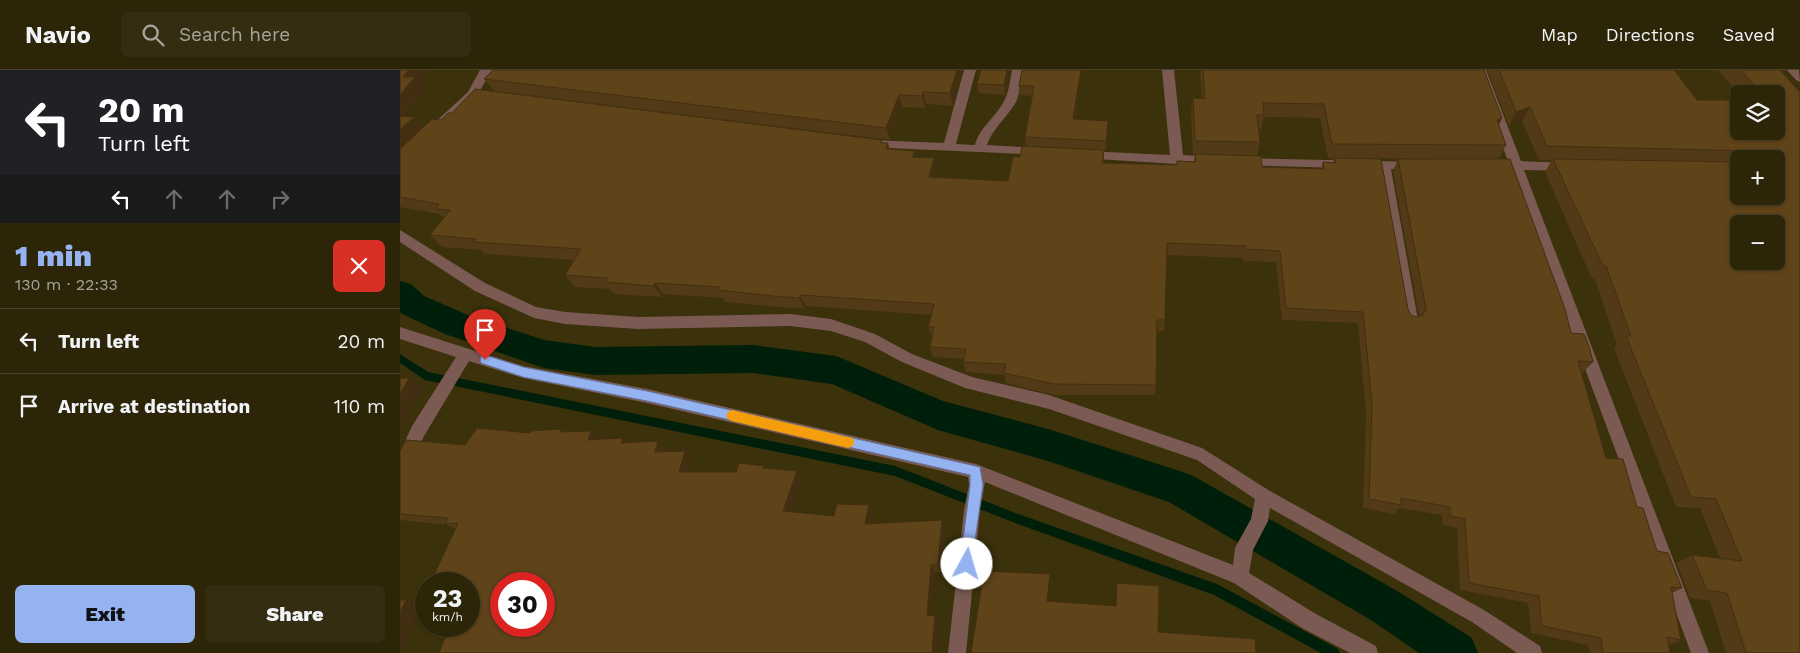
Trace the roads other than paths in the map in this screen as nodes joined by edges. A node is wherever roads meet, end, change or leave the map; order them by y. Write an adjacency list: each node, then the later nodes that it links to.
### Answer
1 (486, 70): 6 (street)
2 (970, 70): 10 (street)
3 (1018, 70): 11 (street)
4 (1168, 70): 14 (street)
5 (1480, 70): 18 (street)
6 (472, 94): 7 (street); 8 (street)
7 (490, 96)
8 (429, 135)
9 (855, 142): 10 (street)
10 (949, 148): 11 (street)
11 (980, 149): 12 (street)
12 (1049, 153)
13 (1069, 154): 14 (street)
14 (1177, 160): 15 (street)
15 (1384, 165): 16 (street); 21 (street)
16 (1422, 165)
17 (1479, 165): 18 (street)
18 (1517, 165): 19 (street); 31 (street)
19 (1585, 168)
20 (400, 235): 26 (street)
21 (1411, 320)
22 (400, 333): 23 (street)
23 (466, 353): 24 (street); 25 (street)
24 (400, 468)
25 (976, 478): 27 (street); 28 (street)
26 (1264, 496): 27 (street); 30 (street)
27 (1240, 577): 29 (street)
28 (957, 653)
29 (1369, 653)
30 (1533, 653)
31 (1700, 653)

